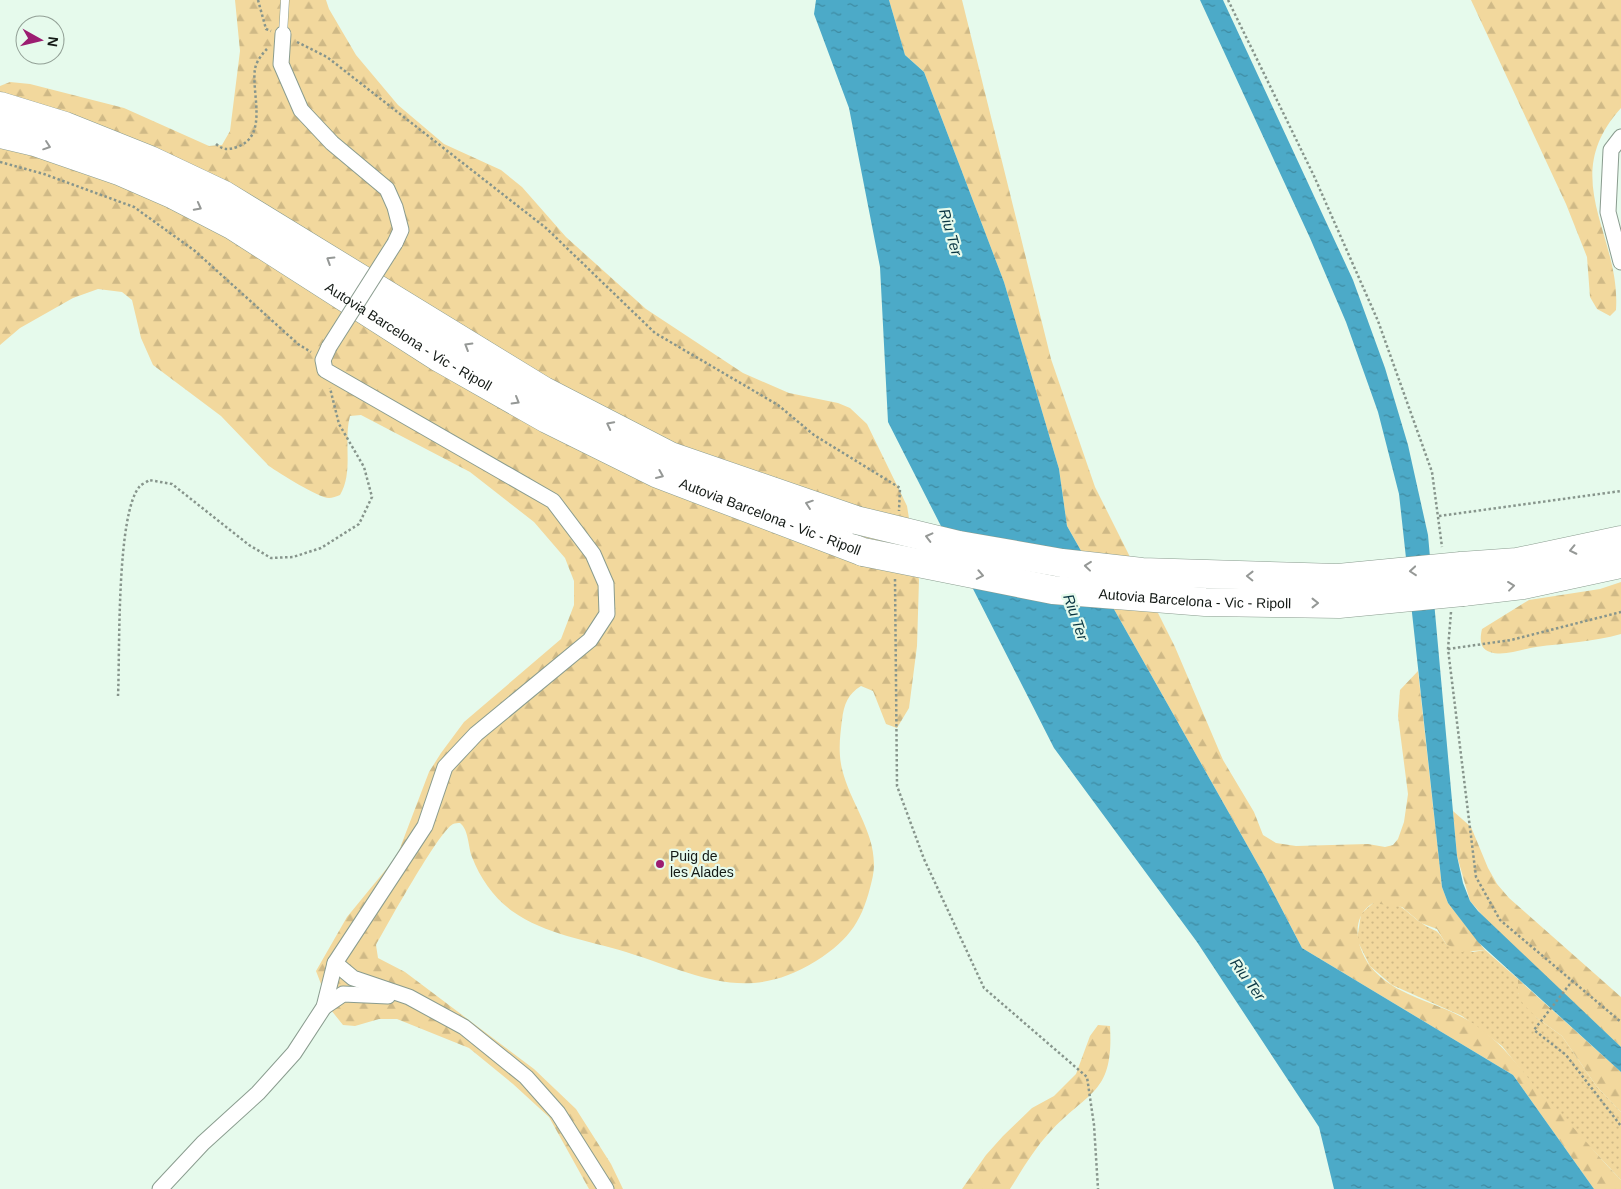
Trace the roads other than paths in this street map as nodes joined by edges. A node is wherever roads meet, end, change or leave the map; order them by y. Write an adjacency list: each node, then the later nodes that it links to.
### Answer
1 (285, 0): 2 (lane)
2 (283, 34): 10 (street, bridge)
3 (0, 106): 9 (highway, Autovia Barcelona - Vic - Ripoll, one-way to 3, bridge)
4 (0, 134): 9 (highway, Autovia Barcelona - Vic - Ripoll, one-way to 9, bridge)
5 (1621, 137): 6 (street)
6 (1621, 262)
7 (1621, 540): 9 (highway, Autovia Barcelona - Vic - Ripoll, one-way to 9)
8 (1621, 564): 9 (highway, Autovia Barcelona - Vic - Ripoll, one-way to 8)
9 (1454, 578)
10 (335, 963): 11 (street); 12 (street)
11 (409, 997): 12 (street); 14 (street)
12 (324, 1008): 13 (street)
13 (160, 1189)
14 (606, 1189)

